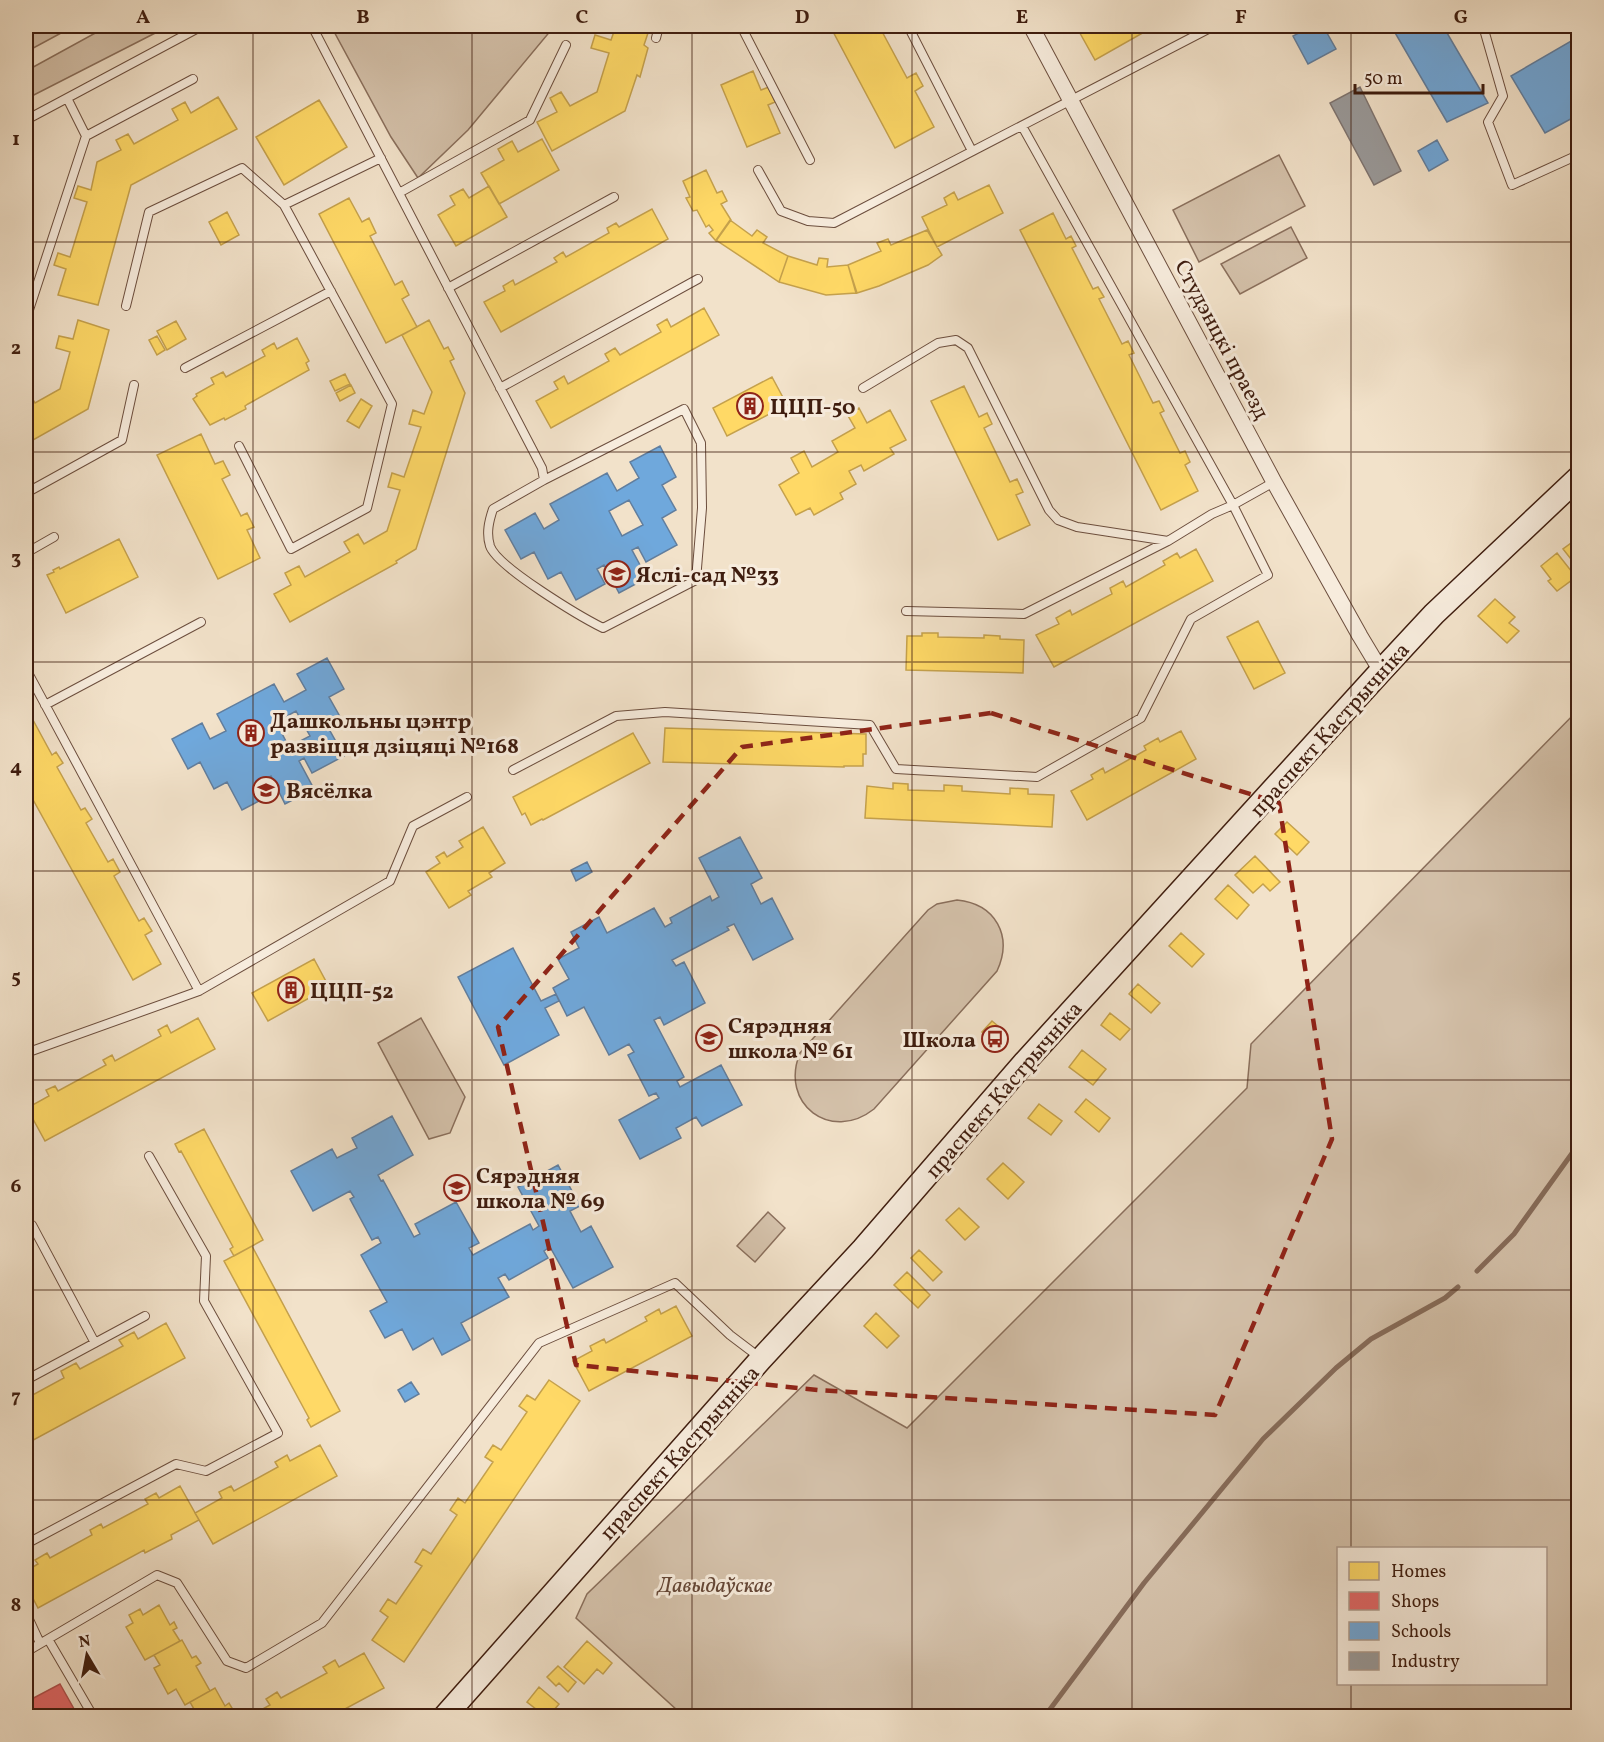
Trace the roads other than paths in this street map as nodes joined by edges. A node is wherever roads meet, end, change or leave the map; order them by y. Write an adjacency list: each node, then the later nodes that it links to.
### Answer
1 (202, 26): 12 (lane)
2 (312, 26): 19 (lane)
3 (659, 26): 9 (lane)
4 (741, 26): 20 (lane)
5 (908, 26): 17 (lane)
6 (1031, 26): 13 (street, Студэнцкі праезд)
7 (1214, 26): 13 (lane)
8 (1483, 26): 18 (lane)
9 (656, 38)
10 (566, 45): 22 (lane)
11 (193, 79): 16 (lane)
12 (67, 98): 14 (lane); 16 (lane)
13 (1071, 101): 15 (lane); 37 (street, Студэнцкі праезд)
14 (26, 120)
15 (1022, 126): 17 (lane); 39 (lane)
16 (86, 135): 29 (lane)
17 (972, 152): 21 (lane)
18 (1578, 154)
19 (381, 158): 22 (lane); 24 (lane)
20 (810, 160)
21 (758, 170)
22 (399, 193): 26 (lane)
23 (614, 197): 26 (lane)
24 (284, 205): 27 (lane); 28 (lane)
25 (698, 279): 32 (lane)
26 (448, 288): 32 (lane)
27 (331, 291): 30 (lane); 34 (lane)
28 (126, 306)
29 (26, 319)
30 (185, 368)
31 (134, 385): 38 (lane)
32 (500, 388): 36 (lane)
33 (863, 388): 41 (lane)
34 (239, 446)
35 (1578, 478): 46 (main road, праспект Кастрычніка)
36 (544, 480): 36 (lane)
37 (1274, 482): 39 (lane); 46 (street, Студэнцкі праезд)
38 (26, 493)
39 (1233, 505): 41 (lane); 48 (lane)
40 (54, 537): 42 (lane)
41 (1168, 541): 43 (lane)
42 (26, 552)
43 (906, 611)
44 (201, 622): 47 (lane)
45 (26, 669): 47 (lane)
46 (1381, 671): 56 (main road, праспект Кастрычніка)
47 (45, 705): 50 (lane)
48 (513, 770)
49 (466, 797): 50 (lane)
50 (198, 991): 51 (lane)
51 (26, 1053)
52 (149, 1156): 58 (lane)
53 (32, 1225): 55 (lane)
54 (145, 1316): 55 (lane)
55 (95, 1343): 57 (lane)
56 (761, 1359): 60 (lane); 63 (main road, праспект Кастрычніка)
57 (26, 1380)
58 (26, 1544)
59 (26, 1613): 60 (lane)
60 (44, 1641): 61 (lane); 62 (lane)
61 (26, 1652)
62 (93, 1716)
63 (445, 1716)

